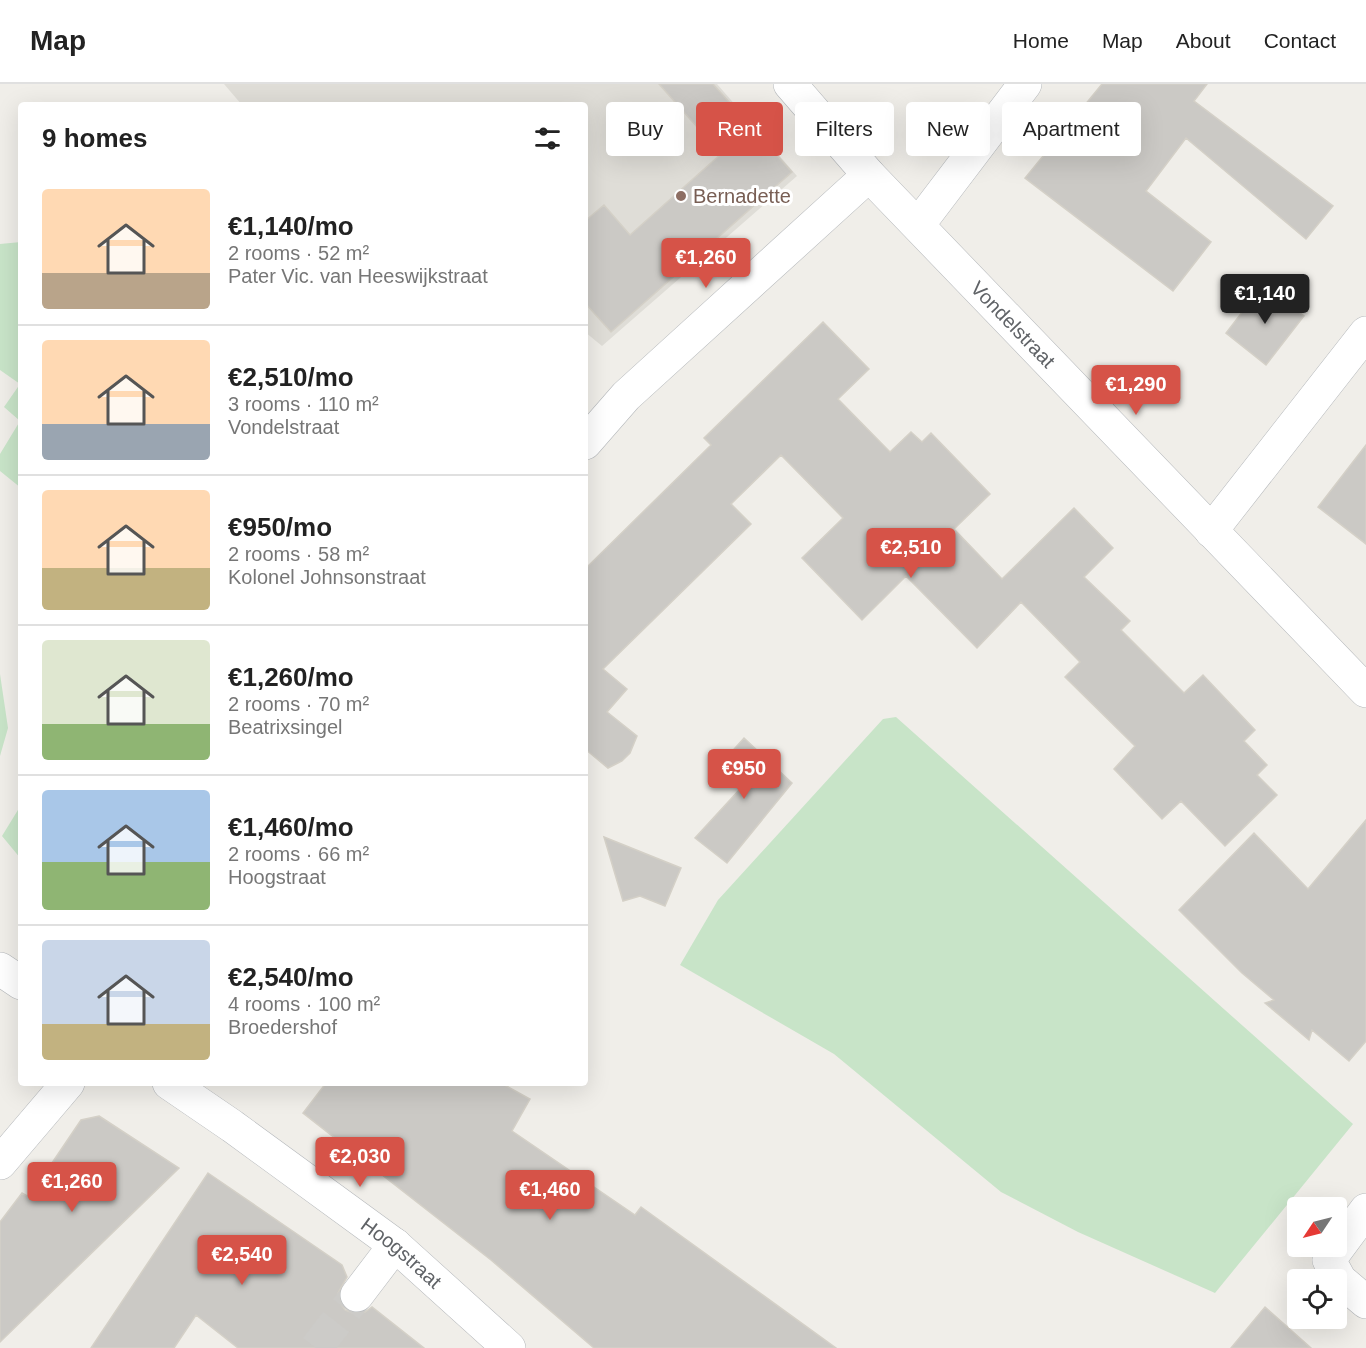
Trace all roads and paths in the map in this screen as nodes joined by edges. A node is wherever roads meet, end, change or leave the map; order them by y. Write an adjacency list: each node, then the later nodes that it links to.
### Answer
1 (790, 84): 3 (street, Vondelstraat)
2 (1025, 84): 4 (street)
3 (869, 175): 4 (street, Vondelstraat); 6 (street)
4 (918, 225): 7 (street, Vondelstraat)
5 (1366, 333): 7 (street)
6 (588, 441)
7 (1210, 531): 8 (street, Vondelstraat)
8 (1366, 691)
9 (0, 969): 10 (street)
10 (18, 981)
11 (65, 1086): 13 (street)
12 (173, 1086): 15 (street, Hoogstraat)
13 (0, 1163)
14 (1366, 1210): 17 (street)
15 (394, 1245): 16 (street); 18 (street, Hoogstraat)
16 (357, 1295)
17 (1366, 1302)
18 (509, 1348)

